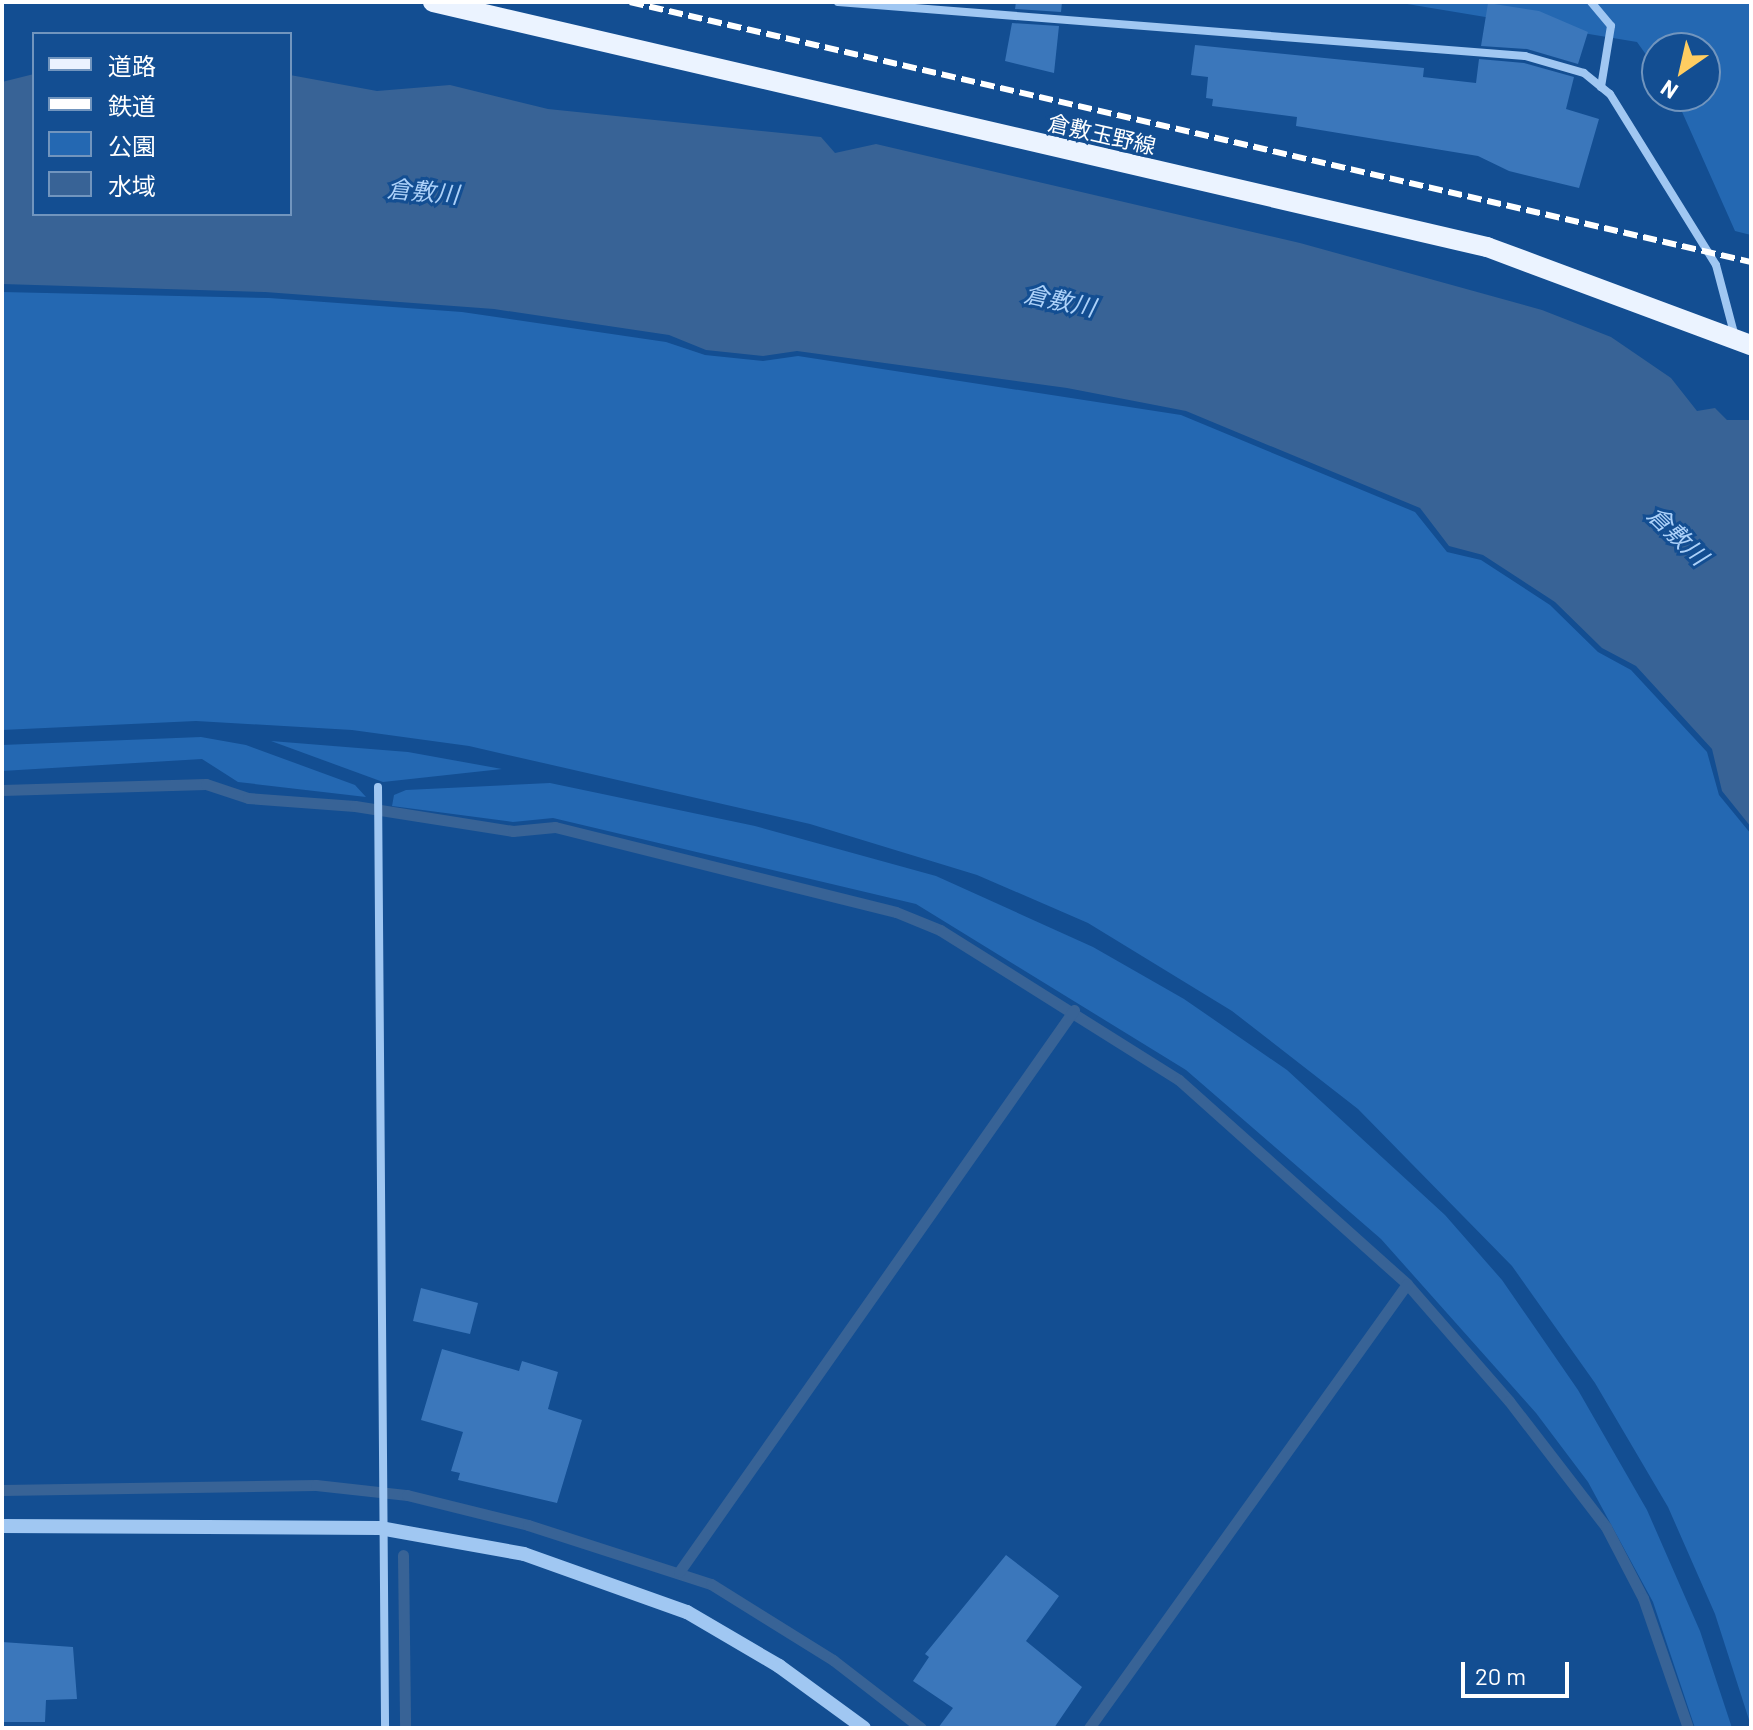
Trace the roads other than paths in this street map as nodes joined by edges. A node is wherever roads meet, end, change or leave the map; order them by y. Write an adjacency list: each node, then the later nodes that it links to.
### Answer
1 (433, 2): 5 (main road, 倉敷玉野線)
2 (838, 2): 4 (street)
3 (1591, 2): 4 (street)
4 (1601, 87): 5 (street)
5 (1743, 341)
6 (378, 787): 8 (street)
7 (2, 1526): 8 (street)
8 (380, 1528): 9 (street); 10 (street)
9 (385, 1728)
10 (864, 1728)

